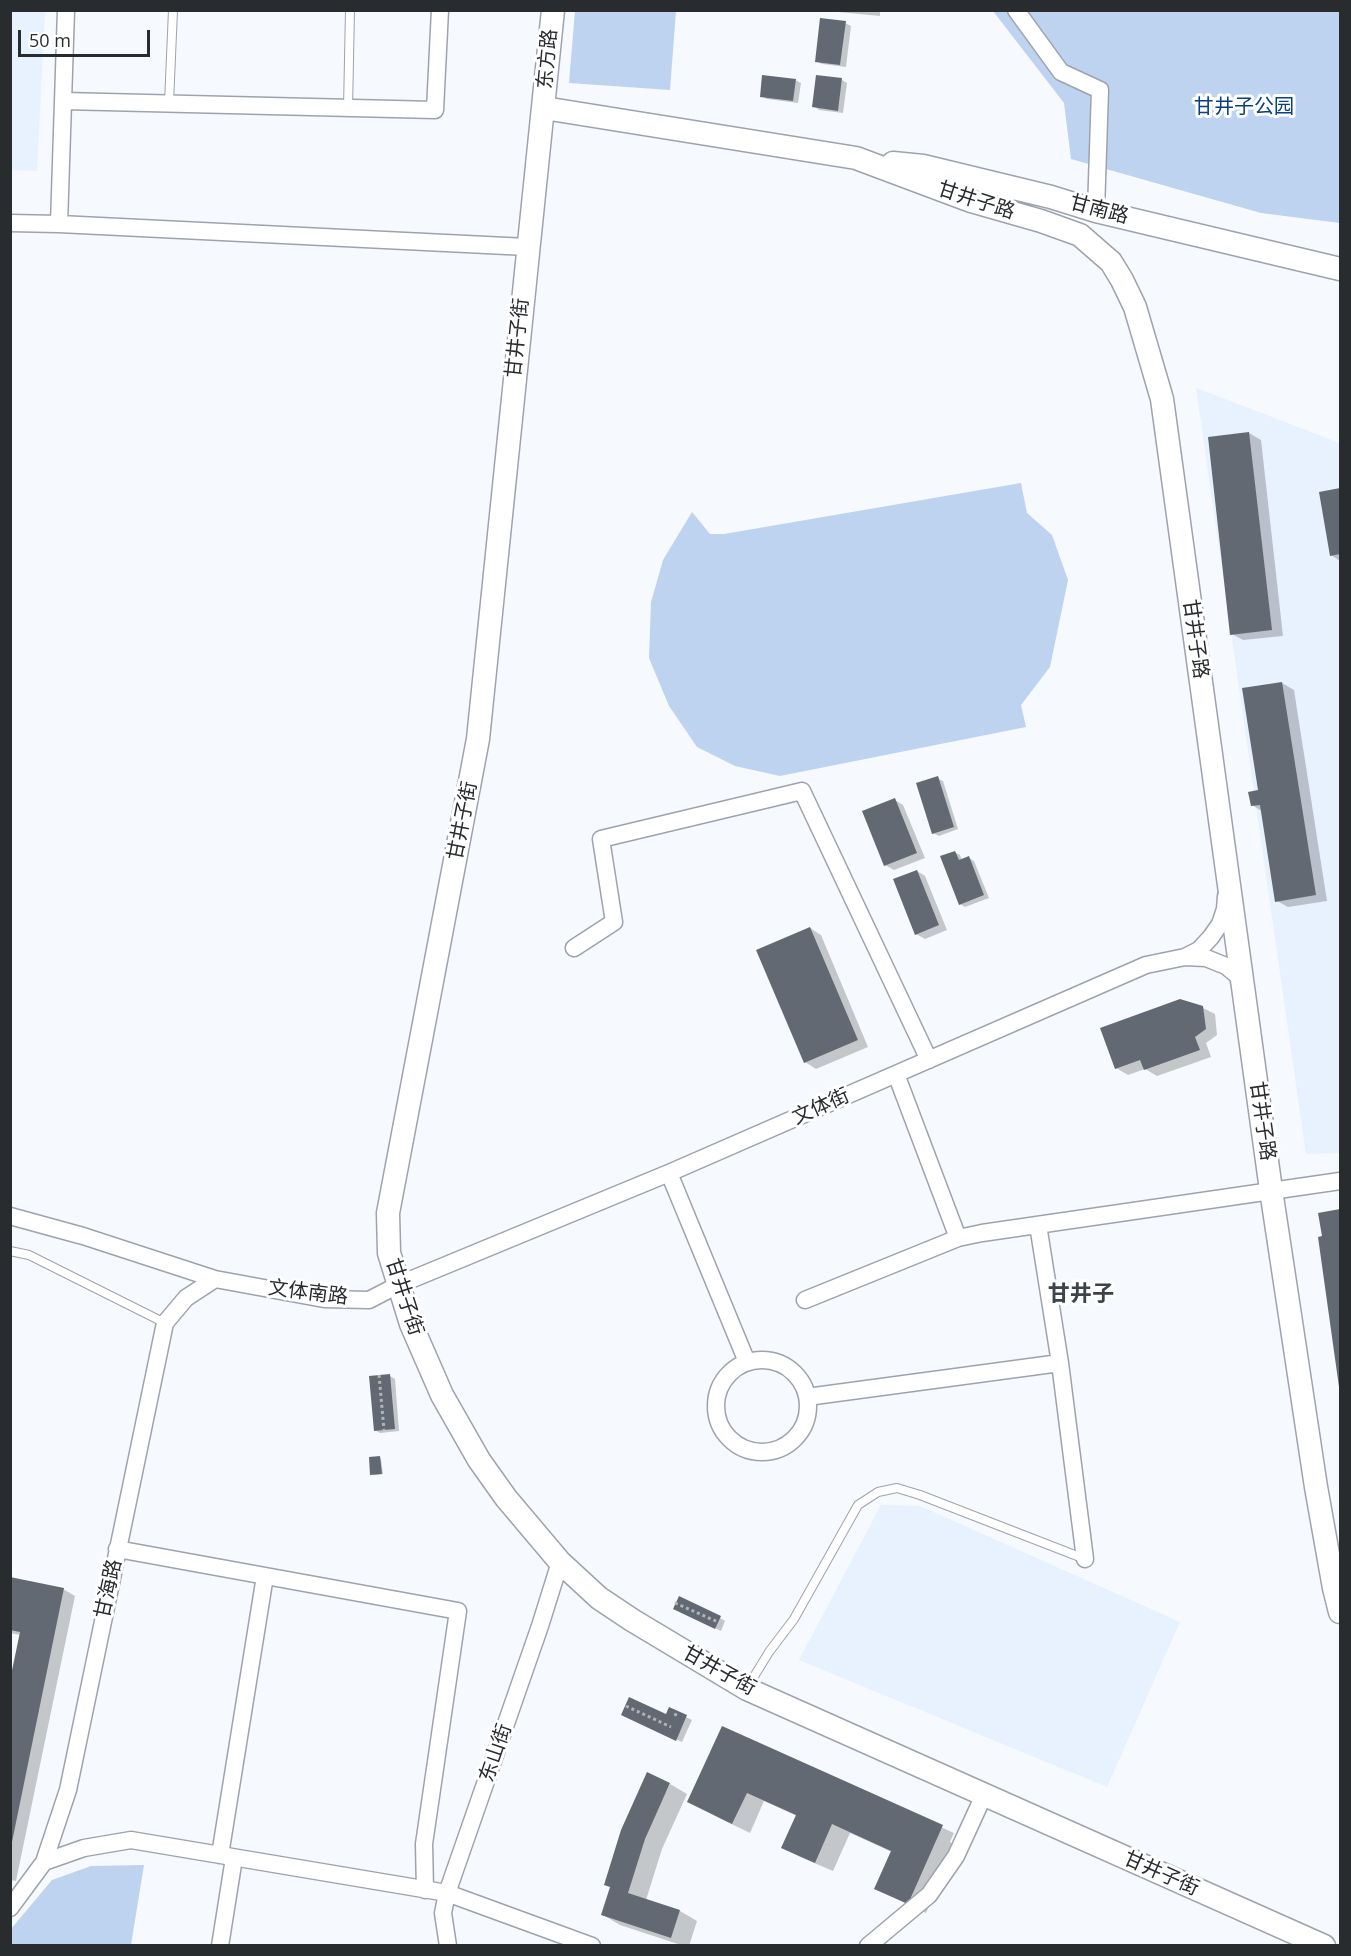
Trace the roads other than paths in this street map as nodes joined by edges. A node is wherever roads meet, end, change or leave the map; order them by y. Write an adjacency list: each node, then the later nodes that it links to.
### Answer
1 (66, 10): 7 (street)
2 (173, 10): 8 (lane)
3 (350, 10): 9 (lane)
4 (440, 10): 9 (street)
5 (553, 10): 10 (street, 东方路)
6 (1016, 10): 12 (street)
7 (64, 101): 8 (street); 14 (street)
8 (169, 103): 9 (street)
9 (348, 108)
10 (544, 108): 11 (street, 甘井子路); 15 (street, 甘井子街)
11 (856, 158): 12 (street, 甘南路); 17 (street, 甘井子路)
12 (1096, 211): 16 (street, 甘南路)
13 (10, 223): 14 (street)
14 (59, 224): 15 (street)
15 (527, 247): 31 (street, 甘井子街)
16 (1341, 269)
17 (1228, 877): 19 (street); 20 (street, 甘井子路)
18 (574, 948): 21 (street)
19 (1185, 957): 20 (street, 文体街); 21 (street, 文体街)
20 (1243, 980): 25 (street, 甘井子路)
21 (928, 1060): 22 (street, 文体街)
22 (896, 1074): 23 (street, 文体街); 28 (street)
23 (669, 1173): 31 (street, 文体街); 34 (street)
24 (1341, 1181): 25 (street)
25 (1271, 1190): 27 (street); 41 (street, 甘井子路)
26 (10, 1216): 30 (street, 文体南路)
27 (1038, 1225): 28 (street); 35 (street)
28 (958, 1238): 32 (street)
29 (10, 1251): 33 (lane)
30 (215, 1279): 31 (street, 文体南路); 33 (street, 甘海路)
31 (398, 1285): 39 (street, 甘井子街)
32 (804, 1300)
33 (165, 1323): 37 (street, 甘海路)
34 (747, 1362): 36 (street); 36 (street)
35 (1060, 1363): 36 (street); 38 (street)
36 (807, 1397)
37 (117, 1549): 40 (street); 45 (street, 甘海路)
38 (1085, 1559): 42 (lane)
39 (560, 1562): 42 (street, 甘井子街); 47 (street, 东山街)
40 (266, 1576): 44 (street); 46 (street)
41 (1341, 1612)
42 (747, 1689): 43 (street, 甘井子街)
43 (984, 1794): 52 (street); 53 (street, 甘井子街)
44 (227, 1856): 45 (street); 46 (street); 49 (street)
45 (44, 1862): 48 (street, 甘海路)
46 (425, 1890): 47 (street)
47 (447, 1893): 50 (street, 东山街); 51 (street)
48 (10, 1908)
49 (220, 1946)
50 (448, 1946)
51 (592, 1946)
52 (868, 1946)
53 (1324, 1946)

